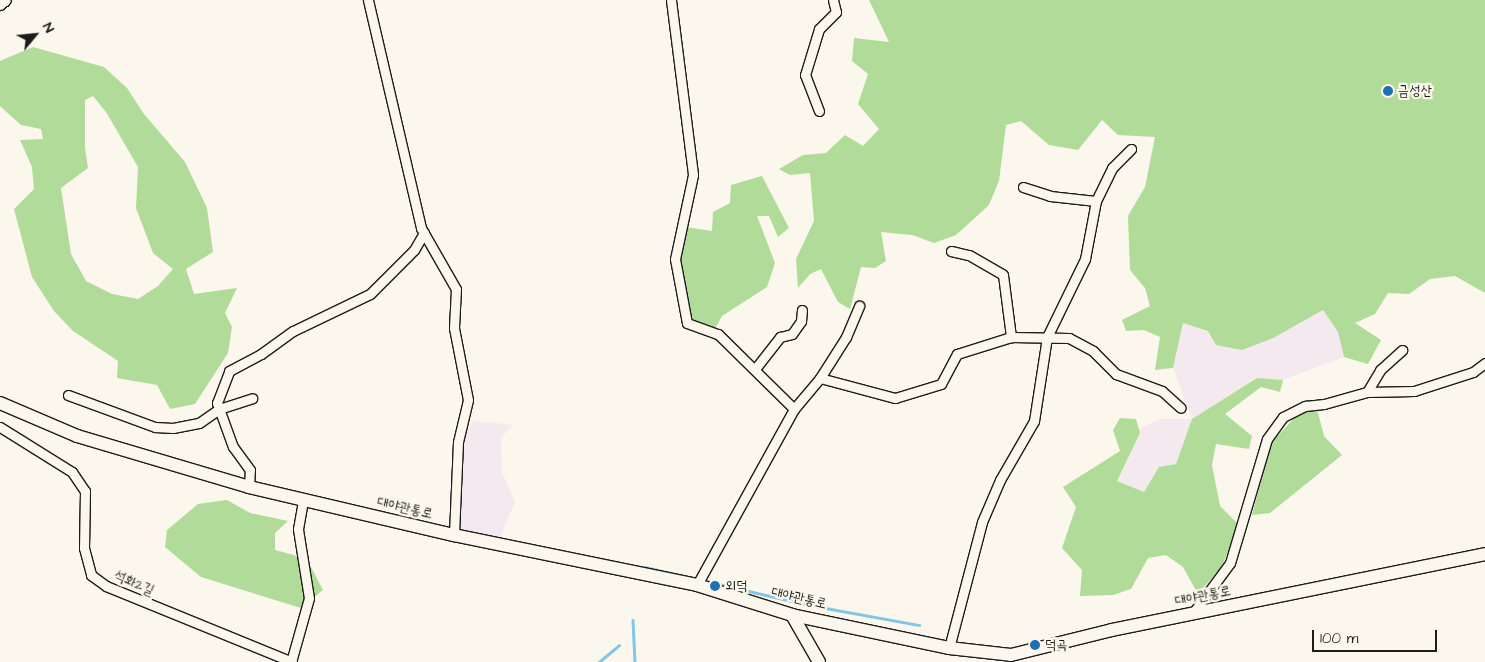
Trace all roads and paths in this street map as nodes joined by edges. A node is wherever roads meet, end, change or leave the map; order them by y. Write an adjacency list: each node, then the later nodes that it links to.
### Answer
1 (5, 0): 5 (main road)
2 (368, 0): 10 (street)
3 (671, 0): 18 (street)
4 (833, 0): 6 (street)
5 (0, 4)
6 (819, 111)
7 (1131, 149): 9 (street)
8 (1022, 187): 9 (street)
9 (1096, 201): 15 (street)
10 (424, 233): 25 (street); 30 (street)
11 (951, 251): 14 (street)
12 (859, 306): 19 (street)
13 (802, 310): 18 (street)
14 (1011, 337): 15 (street); 19 (street)
15 (1047, 337): 24 (street); 35 (street)
16 (1402, 350): 20 (street)
17 (1485, 363): 20 (street)
18 (755, 369): 26 (street)
19 (820, 378): 26 (street)
20 (1367, 392): 33 (street)
21 (68, 394): 25 (street)
22 (252, 398): 25 (street)
23 (0, 403): 28 (main road, 대야관통로)
24 (1181, 408)
25 (219, 409): 28 (street)
26 (794, 409): 32 (street)
27 (0, 427): 36 (street, 석화2길)
28 (249, 487): 29 (main road, 대야관통로)
29 (304, 501): 30 (main road, 대야관통로); 36 (street)
30 (454, 535): 32 (main road, 대야관통로)
31 (1485, 554): 33 (main road, 대야관통로)
32 (699, 582): 34 (main road, 대야관통로)
33 (1193, 614): 35 (main road, 대야관통로)
34 (792, 615): 35 (main road, 대야관통로); 37 (main road)
35 (949, 648)
36 (291, 662)
37 (819, 662)

